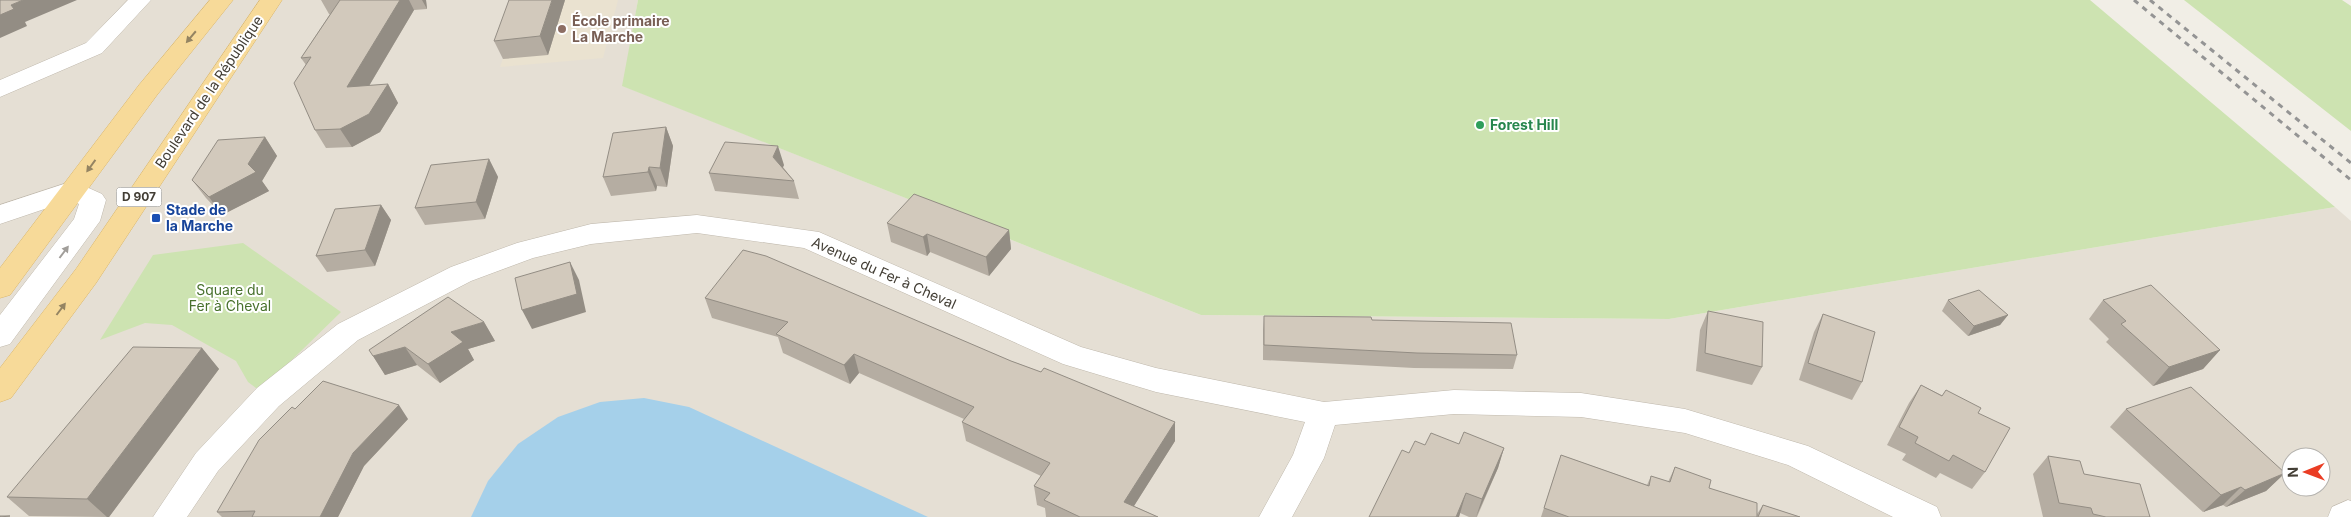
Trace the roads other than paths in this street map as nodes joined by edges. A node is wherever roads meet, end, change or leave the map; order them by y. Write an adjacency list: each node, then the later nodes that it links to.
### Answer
1 (140, 0): 4 (street)
2 (222, 0): 5 (main road, one-way to 5)
3 (271, 0): 8 (main road, Boulevard de la République / D 907, one-way to 3)
4 (0, 89)
5 (73, 190): 6 (street); 7 (main road); 9 (street, one-way to 5)
6 (2, 210)
7 (0, 288)
8 (44, 332): 9 (street); 10 (main road, Boulevard de la République / D 907)
9 (1, 333)
10 (0, 390)
11 (1324, 414): 12 (street, Avenue du Fer à Cheval); 13 (street); 14 (street, Avenue du Fer à Cheval)
12 (168, 517)
13 (1275, 517)
14 (1925, 517)

